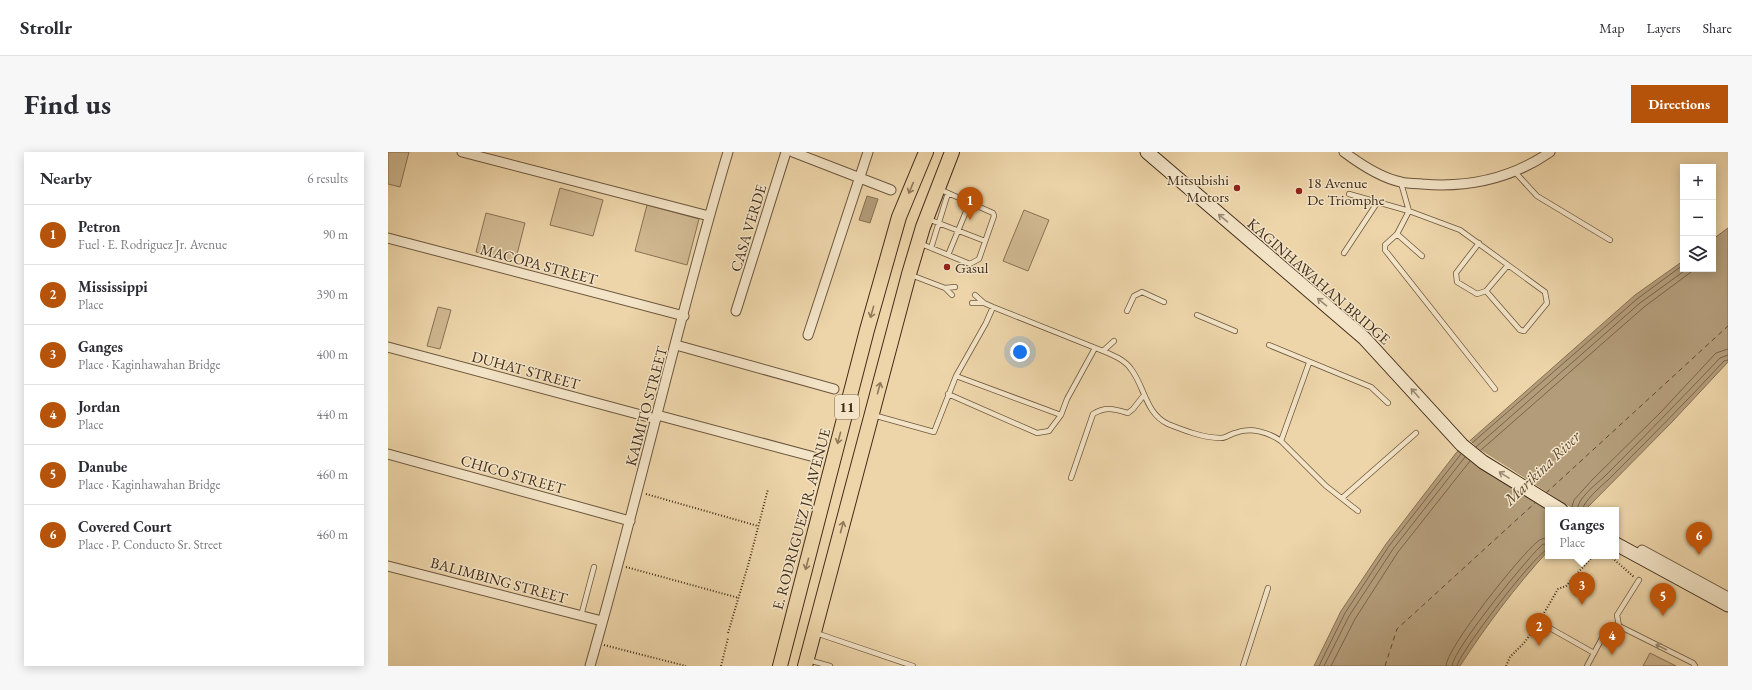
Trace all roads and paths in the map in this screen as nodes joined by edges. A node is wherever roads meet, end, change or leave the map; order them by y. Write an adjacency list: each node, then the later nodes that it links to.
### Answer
1 (462, 152): 20 (street)
2 (728, 152): 20 (street, KAIMITO STREET)
3 (786, 152): 44 (street, CASA VERDE)
4 (793, 152): 12 (street)
5 (868, 152): 12 (street)
6 (926, 152): 102 (main road, E. RODRIGUEZ JR. AVENUE / 11, one-way to 102)
7 (952, 152): 15 (main road, 11)
8 (1147, 152): 73 (main road, KAGINHAWAHAN BRIDGE, one-way to 8)
9 (1344, 152): 13 (street)
10 (1550, 152): 11 (street)
11 (1515, 172): 13 (street); 25 (lane)
12 (859, 178): 14 (street); 48 (street)
13 (1401, 182): 19 (lane)
14 (891, 190)
15 (943, 190): 17 (lane); 21 (main road, 11)
16 (1349, 194): 18 (lane)
17 (970, 202): 22 (lane); 26 (lane)
18 (1377, 203): 19 (lane); 29 (lane)
19 (1409, 211): 23 (lane); 27 (lane)
20 (709, 216): 46 (street, KAIMITO STREET)
21 (932, 220): 22 (lane); 28 (main road, 11)
22 (960, 230): 26 (lane); 30 (lane)
23 (1397, 234): 31 (lane); 58 (lane)
24 (388, 238): 46 (street, MACOPA STREET)
25 (1610, 240)
26 (985, 241): 30 (lane)
27 (1479, 244): 32 (lane); 36 (lane)
28 (925, 246): 30 (lane); 33 (main road, 11)
29 (1344, 253)
30 (948, 255)
31 (1422, 256)
32 (1508, 265): 36 (lane); 36 (lane)
33 (910, 274): 35 (lane); 62 (main road, 11, one-way to 33)
34 (955, 287): 35 (lane)
35 (945, 288): 37 (lane)
36 (1486, 291)
37 (952, 295)
38 (975, 295): 41 (lane)
39 (1164, 302): 43 (lane)
40 (972, 303): 41 (lane)
41 (984, 303): 42 (lane)
42 (993, 307): 53 (lane); 56 (lane)
43 (1127, 311)
44 (736, 312)
45 (1197, 315): 47 (lane)
46 (684, 316): 51 (street, KAIMITO STREET)
47 (1235, 331)
48 (808, 335)
49 (1114, 341): 54 (lane)
50 (1269, 344): 55 (lane)
51 (676, 345): 57 (street); 64 (street, KAIMITO STREET)
52 (388, 347): 64 (street, DUHAT STREET)
53 (1095, 348): 54 (lane); 63 (lane)
54 (1103, 351): 60 (lane)
55 (1309, 363): 61 (lane); 66 (lane)
56 (956, 376): 59 (lane); 63 (lane)
57 (834, 389)
58 (1495, 389)
59 (948, 394): 62 (lane); 63 (lane)
60 (1144, 395): 66 (lane); 69 (lane)
61 (1388, 403)
62 (872, 415): 93 (main road, 11, one-way to 62)
63 (1061, 415)
64 (657, 417): 68 (street, DUHAT STREET); 71 (street, KAIMITO STREET)
65 (1416, 433): 72 (lane)
66 (1282, 441): 72 (lane)
67 (388, 454): 75 (street, CHICO STREET)
68 (818, 458)
69 (1071, 478)
70 (768, 489): 76 (path)
71 (638, 492): 75 (street, KAIMITO STREET); 76 (path)
72 (1342, 498): 74 (lane)
73 (1556, 507)
74 (1358, 510)
75 (630, 521): 81 (street, KAIMITO STREET)
76 (758, 526): 87 (path)
77 (1619, 546): 88 (main road)
78 (1642, 550): 86 (street)
79 (1590, 559): 106 (path)
80 (1614, 559): 84 (path)
81 (618, 564): 87 (path); 90 (street, KAIMITO STREET)
82 (388, 566): 89 (street, BALIMBING STREET)
83 (594, 567): 89 (lane)
84 (1638, 580): 91 (lane)
85 (1268, 588): 105 (lane)
86 (1728, 597)
87 (739, 598): 94 (path)
88 (1728, 604)
89 (581, 616): 90 (street, BALIMBING STREET)
90 (602, 621): 96 (street, KAIMITO STREET)
91 (1619, 626): 97 (lane); 108 (lane, one-way to 91)
92 (1548, 627): 97 (lane)
93 (814, 632): 98 (main road, 11); 104 (lane)
94 (728, 633)
95 (728, 638): 101 (path)
96 (596, 643): 99 (street, KAIMITO STREET); 100 (path)
97 (1594, 653): 107 (lane)
98 (806, 663): 103 (lane)
99 (590, 666)
100 (686, 666)
101 (721, 666)
102 (780, 666)
103 (830, 666)
104 (913, 666)
105 (1243, 666)
106 (1506, 666)
107 (1587, 666)
108 (1695, 666)

